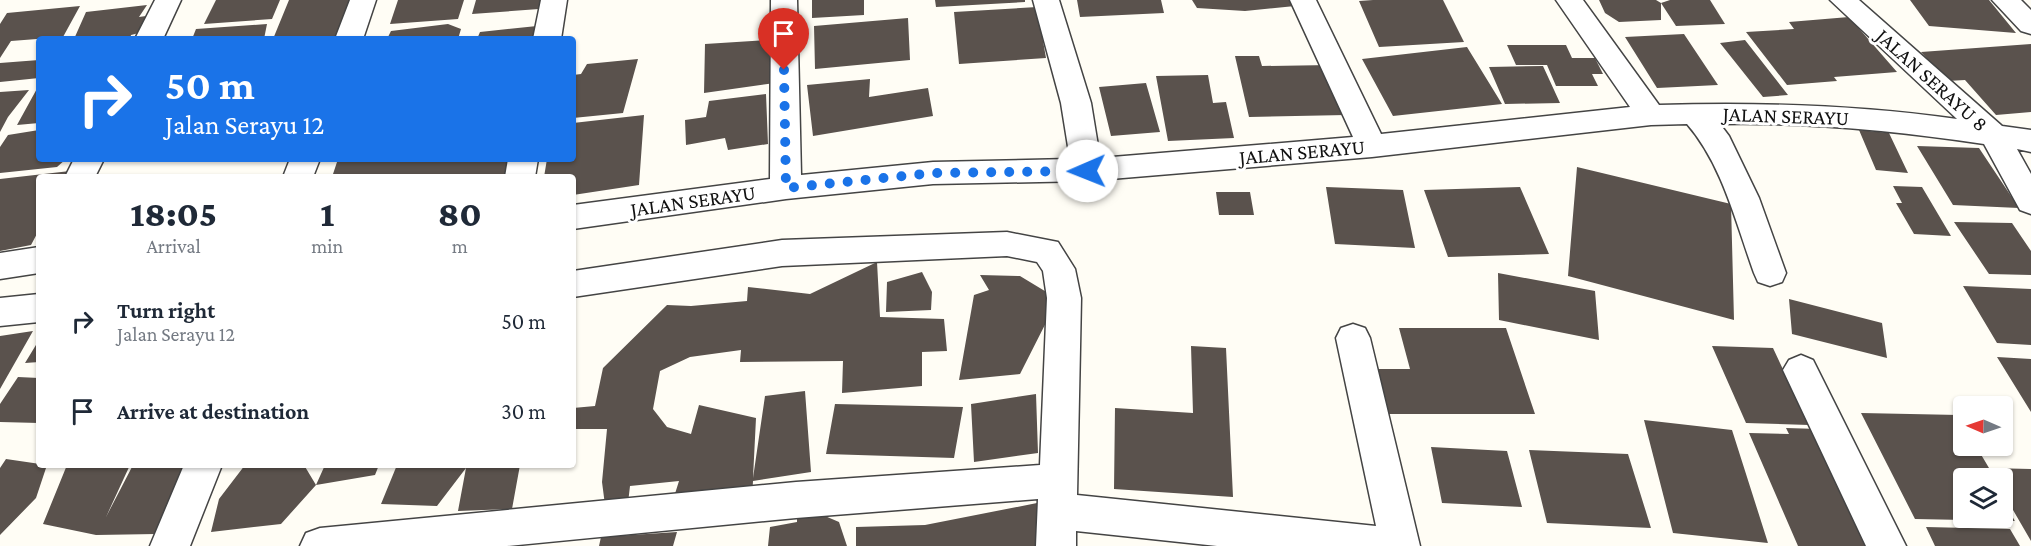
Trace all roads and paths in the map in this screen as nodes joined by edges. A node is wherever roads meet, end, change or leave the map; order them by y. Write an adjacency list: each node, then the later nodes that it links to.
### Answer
1 (168, 0): 11 (street)
2 (363, 0): 12 (street)
3 (554, 0): 13 (street)
4 (784, 0): 20 (street)
5 (1046, 0): 19 (street)
6 (1303, 0): 18 (street)
7 (1569, 0): 14 (street)
8 (1843, 0): 16 (street, JALAN SERAYU 8)
9 (2005, 0): 10 (street)
10 (2031, 25)
11 (150, 36)
12 (350, 36)
13 (548, 36)
14 (1651, 114): 15 (street, JALAN SERAYU); 18 (street, JALAN SERAYU)
15 (1694, 114): 16 (street, JALAN SERAYU); 25 (street)
16 (1994, 136): 17 (street, JALAN SERAYU); 21 (street, JALAN SERAYU 8)
17 (2031, 141)
18 (1372, 146): 19 (street, JALAN SERAYU)
19 (1087, 171): 20 (street, JALAN SERAYU)
20 (786, 188): 22 (street, JALAN SERAYU)
21 (2031, 202)
22 (576, 217)
23 (36, 260): 24 (street)
24 (0, 266)
25 (1770, 273)
26 (576, 284): 32 (street)
27 (36, 308): 28 (street)
28 (0, 312)
29 (1353, 338): 36 (street)
30 (1801, 370): 37 (street)
31 (202, 468): 33 (street)
32 (1056, 513): 34 (street); 35 (street)
33 (170, 546)
34 (320, 546)
35 (1389, 546)
36 (1400, 546)
37 (1886, 546)

